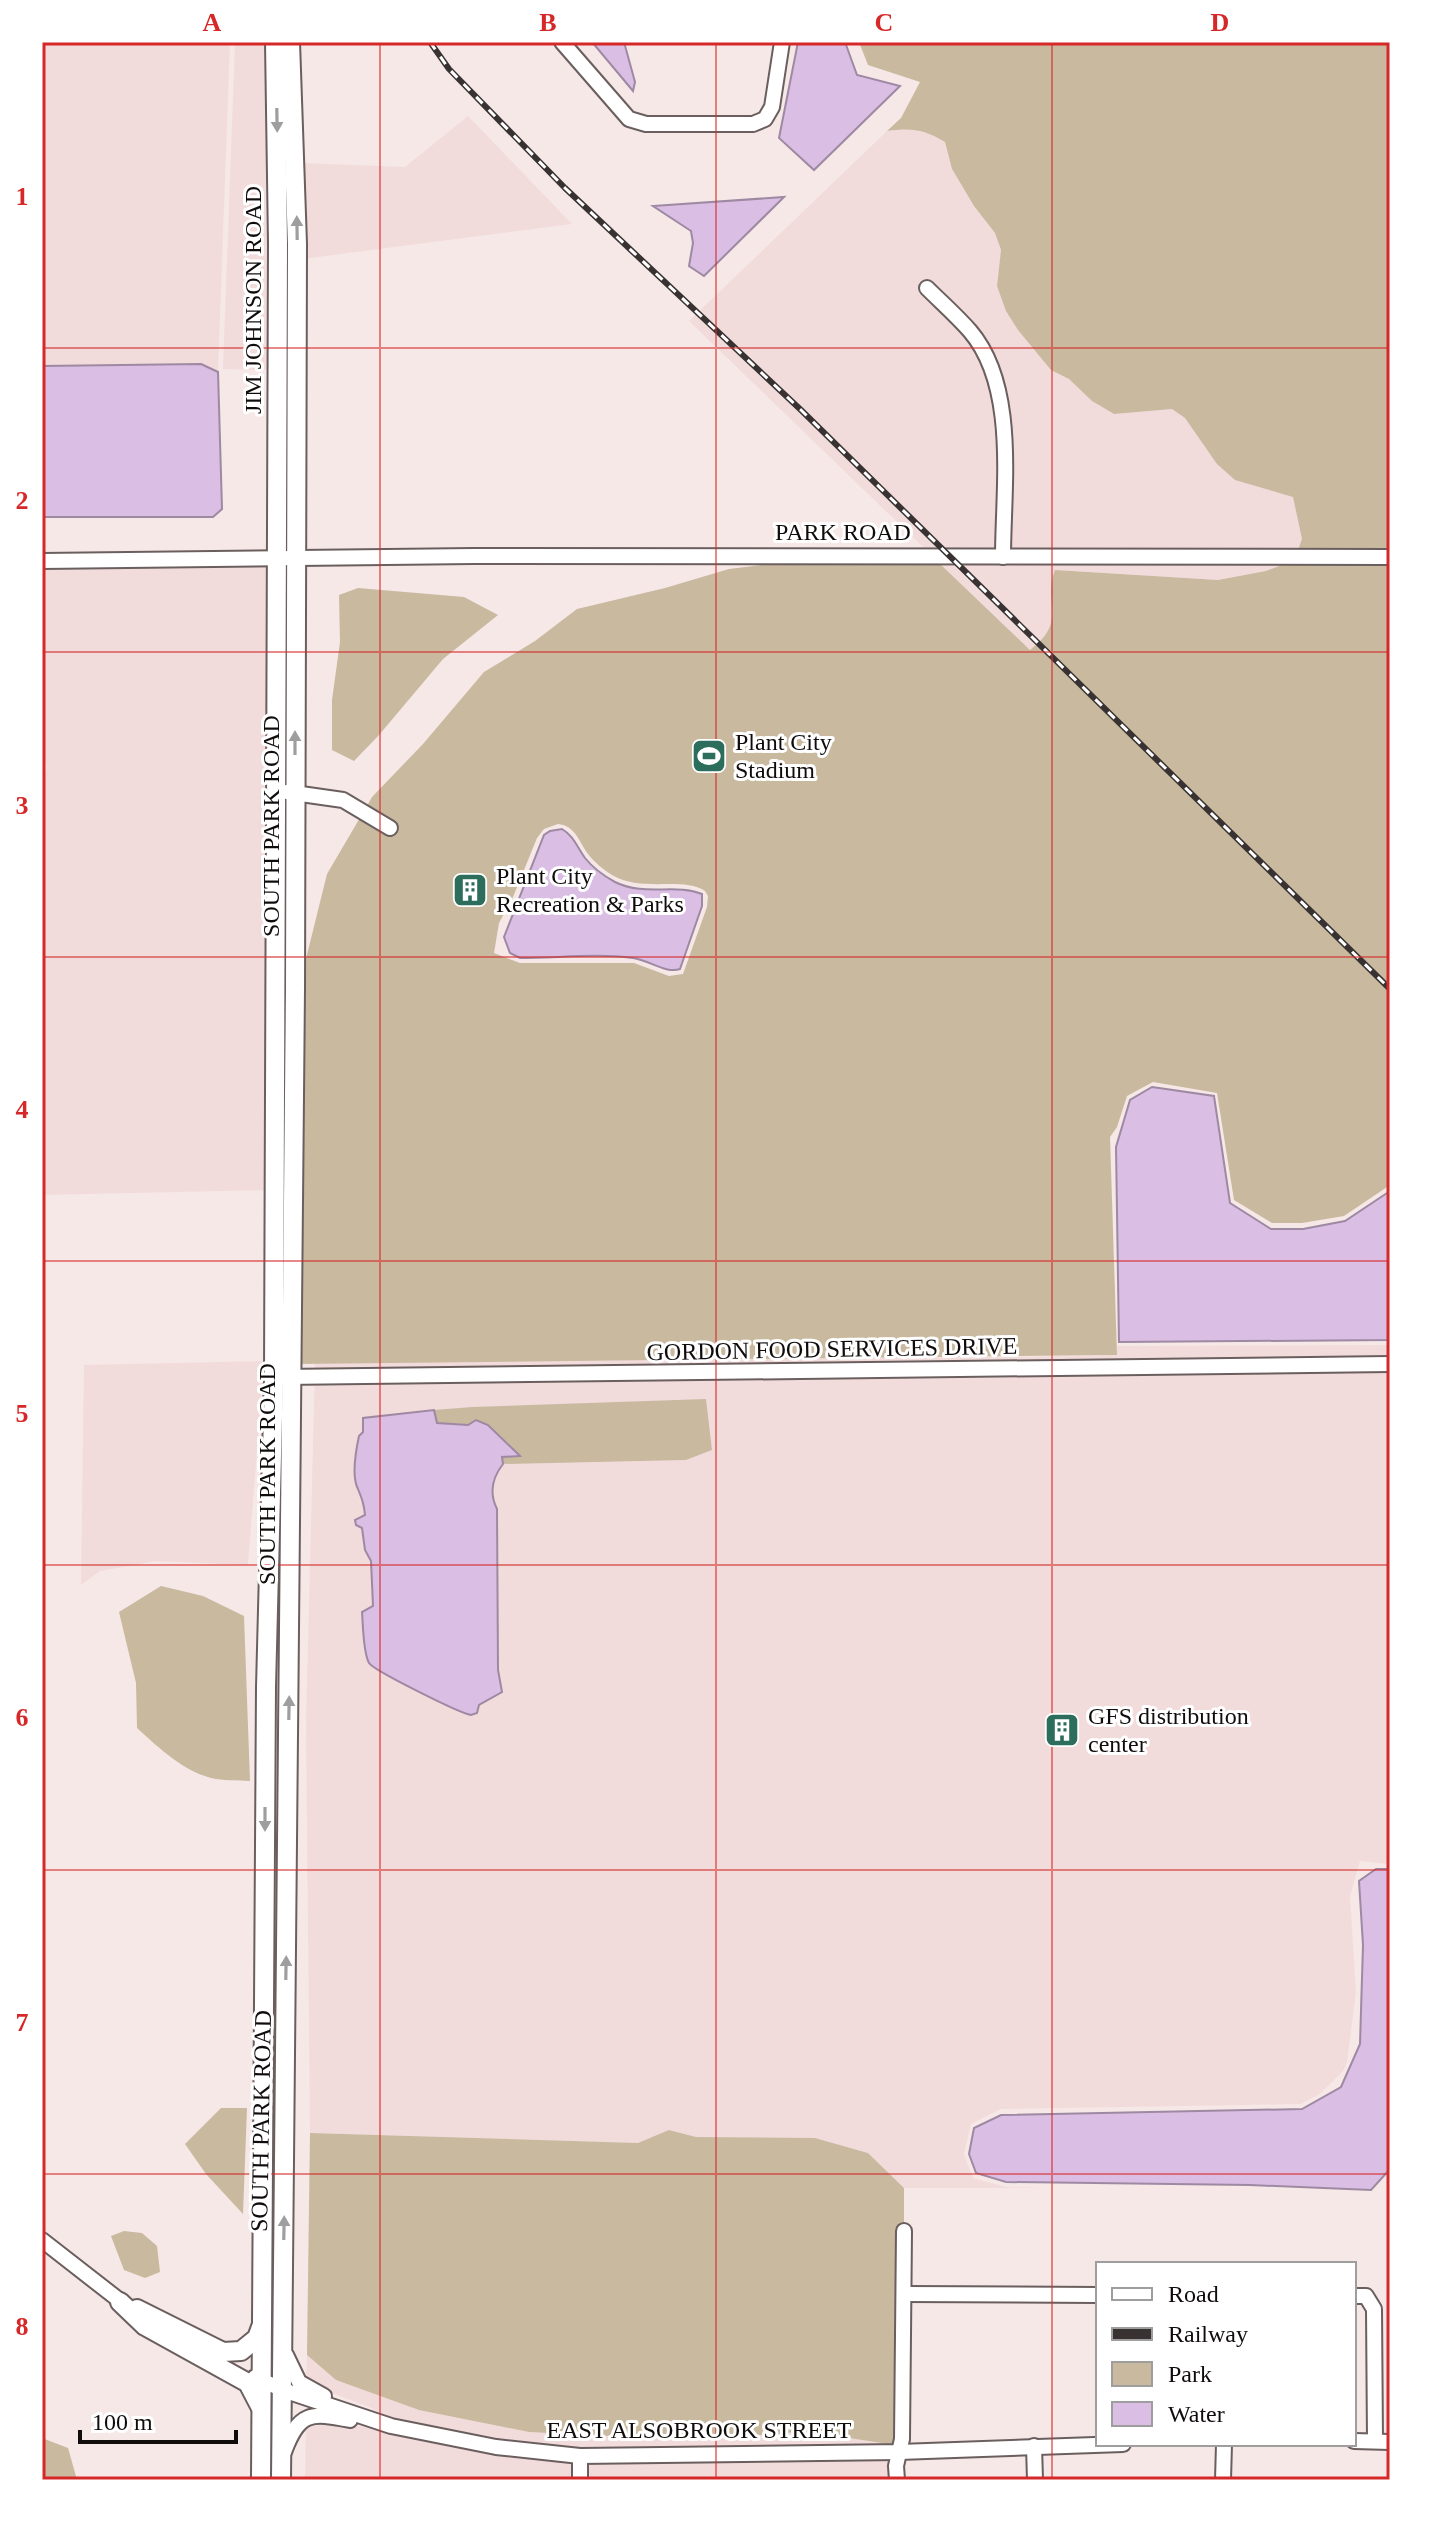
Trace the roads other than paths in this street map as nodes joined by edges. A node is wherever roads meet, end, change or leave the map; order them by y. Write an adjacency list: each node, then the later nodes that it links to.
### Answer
1 (275, 42): 5 (main road, JIM JOHNSON ROAD, one-way to 5)
2 (290, 42): 7 (main road, JIM JOHNSON ROAD, one-way to 2)
3 (562, 42): 4 (street)
4 (782, 42)
5 (278, 244): 7 (main road); 10 (main road, JIM JOHNSON ROAD)
6 (927, 288): 8 (street)
7 (297, 404): 10 (main road, JIM JOHNSON ROAD)
8 (1003, 557): 9 (street, PARK ROAD); 10 (street, PARK ROAD)
9 (1390, 557)
10 (286, 558): 11 (street, PARK ROAD); 12 (main road, SOUTH PARK ROAD); 12 (main road, SOUTH PARK ROAD, one-way to 10)
11 (42, 561)
12 (284, 791): 13 (street); 14 (main road, SOUTH PARK ROAD); 15 (main road, SOUTH PARK ROAD)
13 (390, 828)
14 (275, 969): 15 (main road); 17 (main road, SOUTH PARK ROAD)
15 (292, 1206): 17 (main road, SOUTH PARK ROAD)
16 (1390, 1364): 17 (street, GORDON FOOD SERVICES DRIVE)
17 (283, 1377): 18 (main road, SOUTH PARK ROAD, one-way to 18); 26 (main road, SOUTH PARK ROAD, one-way to 17)
18 (263, 2212): 25 (main road, SOUTH PARK ROAD); 28 (main road)
19 (904, 2231): 21 (street)
20 (42, 2240): 24 (street, EAST ALSOBROOK STREET)
21 (904, 2294): 22 (street); 36 (street)
22 (1096, 2295)
23 (1356, 2296): 32 (street)
24 (117, 2300): 25 (main road); 27 (street, EAST ALSOBROOK STREET); 29 (main road)
25 (262, 2325): 27 (main road, SOUTH PARK ROAD)
26 (283, 2342): 28 (main road, SOUTH PARK ROAD); 30 (street)
27 (262, 2380): 28 (street, EAST ALSOBROOK STREET); 29 (main road); 40 (main road)
28 (283, 2390): 30 (street, EAST ALSOBROOK STREET); 38 (main road)
29 (261, 2409): 39 (main road)
30 (390, 2425): 37 (street, EAST ALSOBROOK STREET); 38 (street)
31 (1356, 2441): 32 (street)
32 (1382, 2442)
33 (1096, 2445): 34 (street, EAST ALSOBROOK STREET)
34 (1034, 2446): 36 (street, EAST ALSOBROOK STREET); 43 (street)
35 (1224, 2446): 44 (street)
36 (899, 2452): 37 (street, EAST ALSOBROOK STREET); 42 (street)
37 (580, 2456): 41 (street)
38 (282, 2459): 40 (main road)
39 (261, 2480)
40 (278, 2480)
41 (580, 2480)
42 (897, 2480)
43 (1035, 2480)
44 (1223, 2480)

